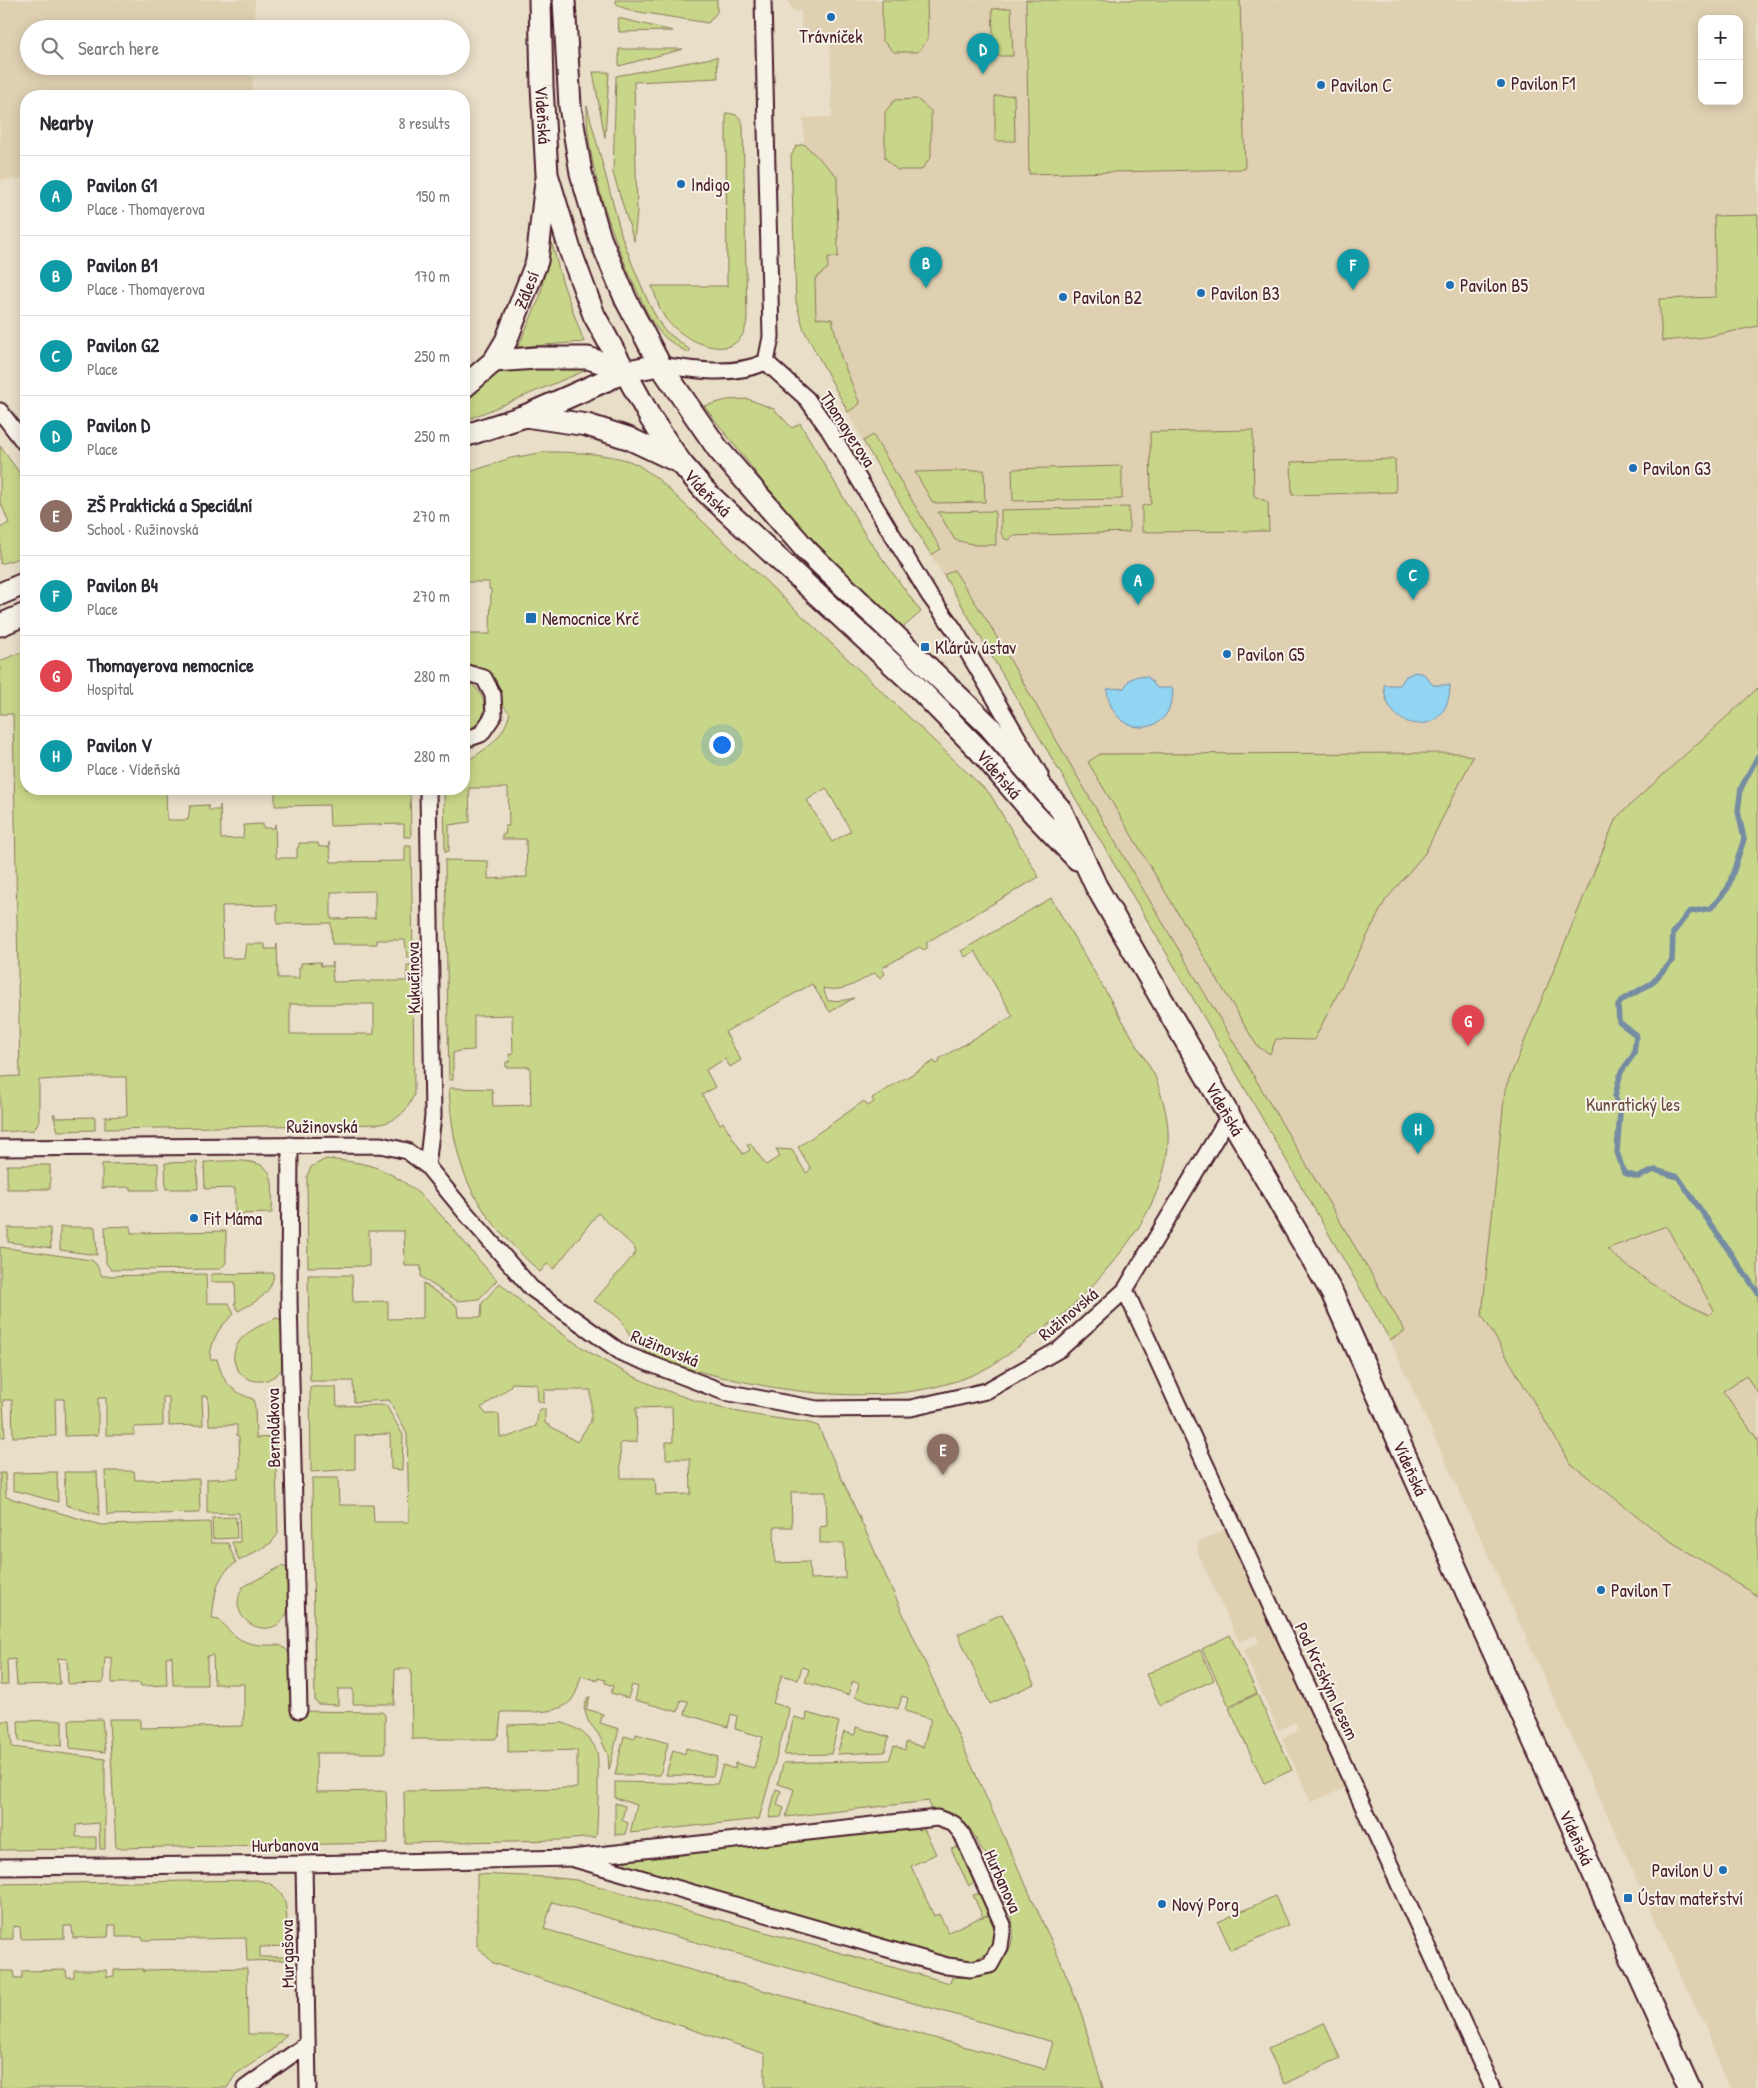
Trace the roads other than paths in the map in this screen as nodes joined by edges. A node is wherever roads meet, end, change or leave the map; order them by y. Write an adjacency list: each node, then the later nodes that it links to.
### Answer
1 (540, 0): 4 (main road, Vídeňská)
2 (564, 0): 7 (main road, Vídeňská)
3 (763, 0): 6 (street)
4 (547, 174): 5 (main road, Zálesí); 8 (main road, Vídeňská)
5 (494, 361): 8 (main road); 9 (main road, Zálesí)
6 (766, 362): 7 (street); 22 (street, Thomayerova)
7 (660, 365): 8 (main road); 22 (main road, Vídeňská)
8 (627, 371): 11 (main road); 14 (main road, Vídeňská)
9 (470, 383)
10 (0, 411): 13 (street)
11 (525, 416): 12 (main road); 14 (main road)
12 (470, 434)
13 (20, 437)
14 (681, 463): 23 (main road, Vídeňská)
15 (20, 586): 16 (main road)
16 (0, 594)
17 (20, 617): 18 (main road)
18 (0, 625)
19 (470, 674): 20 (street)
20 (470, 738)
21 (428, 795): 27 (street, Kukučínova)
22 (1060, 810): 23 (main road, Vídeňská)
23 (1092, 878): 24 (main road, Vídeňská)
24 (1230, 1116): 28 (street, Ružinovská); 37 (main road, Vídeňská)
25 (290, 1145): 26 (street, Ružinovská); 27 (street, Ružinovská); 29 (street, Bernolákova)
26 (0, 1148)
27 (427, 1166): 28 (street, Ružinovská)
28 (1125, 1290): 36 (street, Pod Krčským lesem)
29 (299, 1710)
30 (571, 1858): 30 (street, Hurbanova); 31 (street, Hurbanova)
31 (304, 1864): 32 (street, Hurbanova); 33 (street, Murgašova)
32 (0, 1867)
33 (307, 2044): 34 (street); 35 (street, Murgašova)
34 (245, 2088)
35 (308, 2088)
36 (1493, 2088)
37 (1690, 2088)

